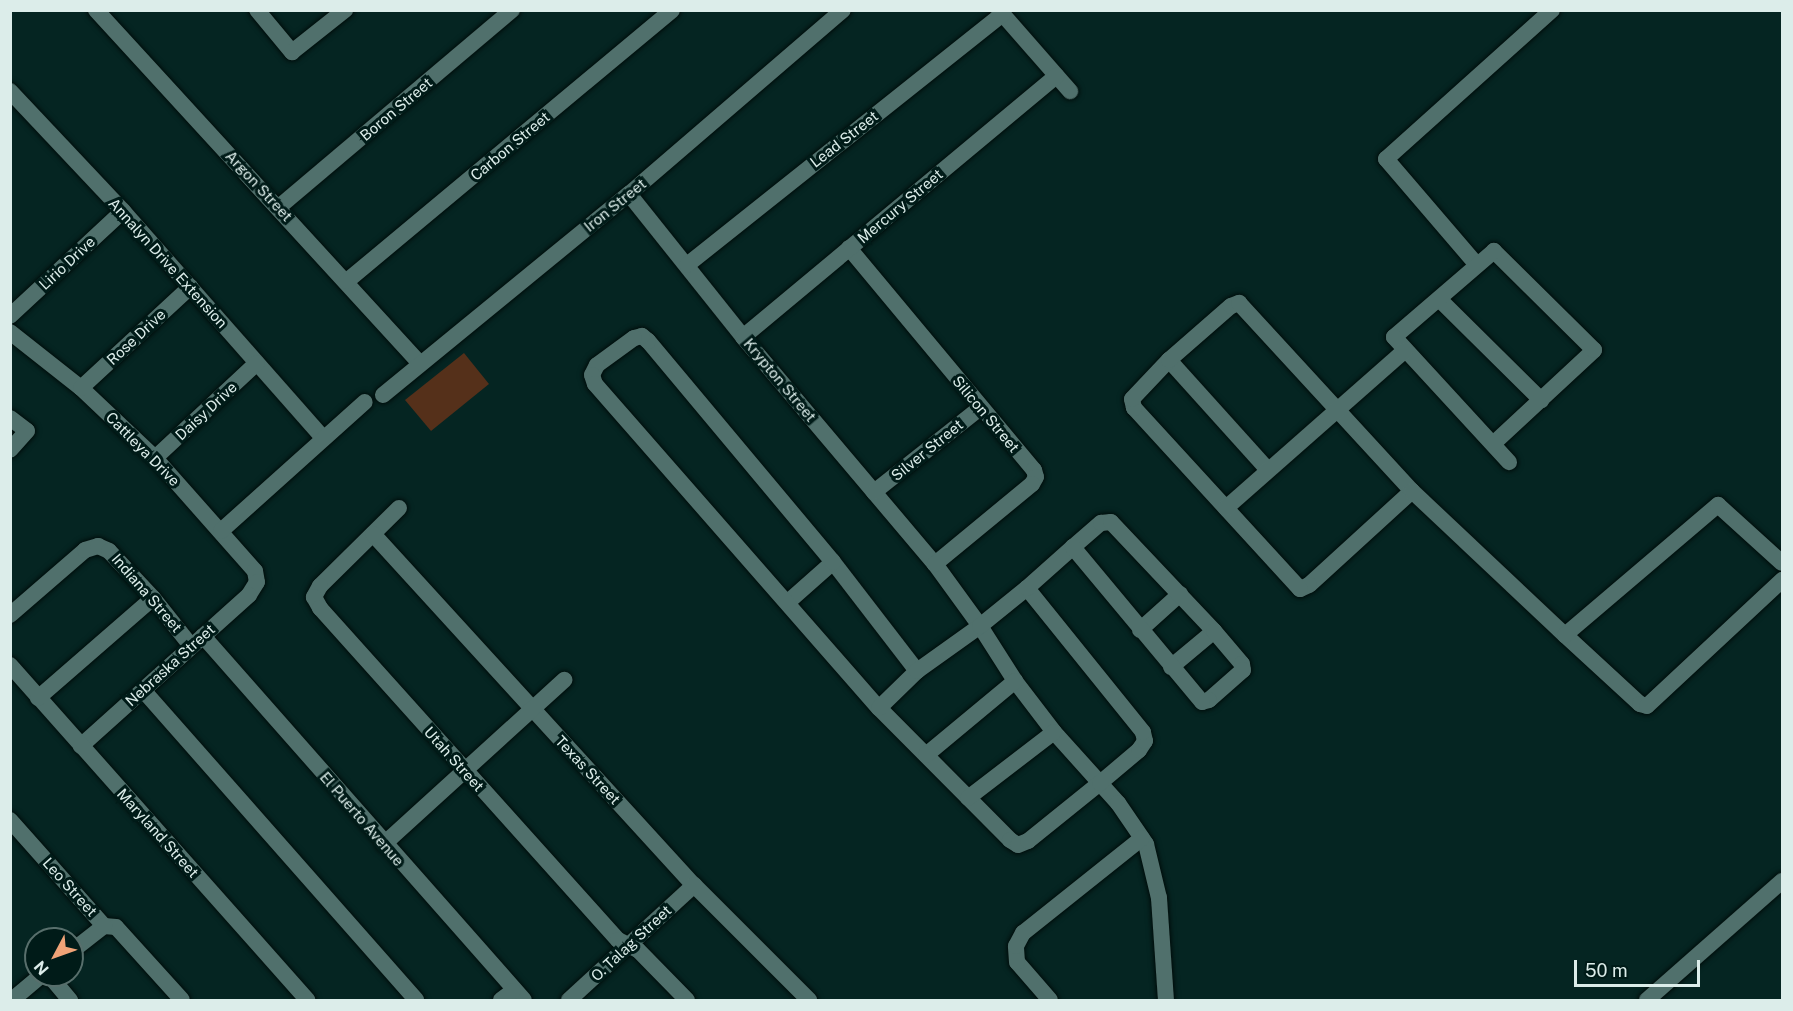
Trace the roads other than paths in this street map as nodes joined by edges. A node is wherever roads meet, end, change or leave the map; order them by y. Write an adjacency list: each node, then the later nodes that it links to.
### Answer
1 (96, 10): 13 (street, Argon Street)
2 (257, 10): 3 (street)
3 (345, 10)
4 (512, 10): 13 (street, Boron Street)
5 (672, 10): 18 (street, Carbon Street)
6 (843, 10): 12 (street, Iron Street)
7 (1552, 10): 17 (street)
8 (1001, 12): 9 (street); 16 (street, Lead Street)
9 (1056, 76): 11 (street); 15 (street, Mercury Street)
10 (10, 91): 14 (street, Annalyn Drive Extension)
11 (1070, 91)
12 (629, 194): 16 (street, Krypton Street); 27 (street, Iron Street)
13 (279, 207): 18 (street, Argon Street)
14 (123, 211): 19 (street, Annalyn Drive Extension); 21 (street, Lirio Drive)
15 (849, 248): 23 (street, Mercury Street); 32 (street, Silicon Street)
16 (687, 265): 23 (street, Krypton Street)
17 (1477, 266): 20 (street); 30 (street)
18 (347, 281): 27 (street, Argon Street)
19 (190, 287): 26 (street, Annalyn Drive Extension); 28 (street, Rose Drive)
20 (1439, 299): 24 (street); 30 (street)
21 (10, 316)
22 (10, 332): 28 (street, Cattleya Drive)
23 (743, 337): 42 (street, Krypton Street)
24 (1405, 350): 33 (street); 36 (street)
25 (1168, 360): 33 (street); 40 (street); 44 (street)
26 (257, 363): 35 (street, Annalyn Drive Extension); 38 (street, Daisy Drive)
27 (420, 363): 29 (street, Iron Street)
28 (81, 388): 38 (street, Cattleya Drive)
29 (383, 395)
30 (1541, 400): 36 (street)
31 (365, 402): 35 (street)
32 (980, 408): 42 (street, Silver Street); 50 (street, Silicon Street)
33 (1336, 410): 40 (street); 41 (street)
34 (10, 418): 37 (street)
35 (323, 438): 45 (street)
36 (1493, 444): 39 (street)
37 (10, 450)
38 (155, 458): 45 (street, Cattleya Drive)
39 (1509, 462)
40 (1268, 470): 44 (street)
41 (1412, 491): 44 (street); 61 (street)
42 (874, 492): 50 (street, Krypton Street)
43 (399, 508): 46 (street, Utah Street)
44 (1226, 508)
45 (220, 531): 52 (street, Cattleya Drive)
46 (373, 534): 71 (street, Texas Street); 75 (street, Utah Street)
47 (1073, 547): 53 (street); 54 (street); 59 (street)
48 (832, 562): 56 (street); 56 (street); 65 (street)
49 (1782, 563): 61 (street)
50 (935, 564): 58 (street, Krypton Street)
51 (1782, 580): 61 (street)
52 (257, 582): 62 (street, Nebraska Street)
53 (1027, 588): 58 (street); 76 (street)
54 (1180, 594): 59 (street); 60 (street)
55 (153, 598): 57 (street, Indiana Street); 62 (street, Indiana Street); 69 (street)
56 (788, 602): 70 (street)
57 (10, 615)
58 (980, 626): 65 (street); 67 (street, Krypton Street)
59 (1140, 630): 64 (street)
60 (1214, 631): 64 (street); 64 (street)
61 (1564, 635)
62 (197, 641): 68 (street, Nebraska Street); 80 (street, El Puerto Avenue)
63 (10, 665): 69 (street, Maryland Street)
64 (1172, 667)
65 (916, 671): 70 (street)
66 (564, 680): 71 (street)
67 (1015, 681): 72 (street, Krypton Street); 74 (street)
68 (143, 690): 73 (street, Nebraska Street); 93 (street)
69 (38, 698): 73 (street, Maryland Street)
70 (879, 708): 74 (street)
71 (532, 709): 75 (street); 82 (street, Texas Street)
72 (1054, 732): 76 (street, Krypton Street); 77 (street)
73 (81, 746): 92 (street, Maryland Street)
74 (926, 755): 77 (street)
75 (464, 771): 80 (street); 85 (street, Utah Street)
76 (1100, 783): 77 (street); 79 (street, Krypton Street)
77 (968, 798)
78 (10, 820): 83 (street, Leo Street)
79 (1142, 838): 97 (street); 98 (street, Krypton Street)
80 (384, 844): 88 (street, El Puerto Avenue)
81 (1782, 881): 99 (street)
82 (694, 885): 85 (street, O. Talag Street); 96 (street, Texas Street)
83 (104, 926): 84 (street); 91 (street, Leo Street)
84 (84, 942)
85 (627, 946): 94 (street, O. Talag Street); 95 (street, Utah Street)
86 (28, 987): 89 (street)
87 (59, 987): 90 (street)
88 (513, 997)
89 (12, 1000)
90 (70, 1000)
91 (182, 1000)
92 (307, 1000)
93 (416, 1000)
94 (569, 1000)
95 (687, 1000)
96 (809, 1000)
97 (1050, 1000)
98 (1166, 1000)
99 (1647, 1000)

